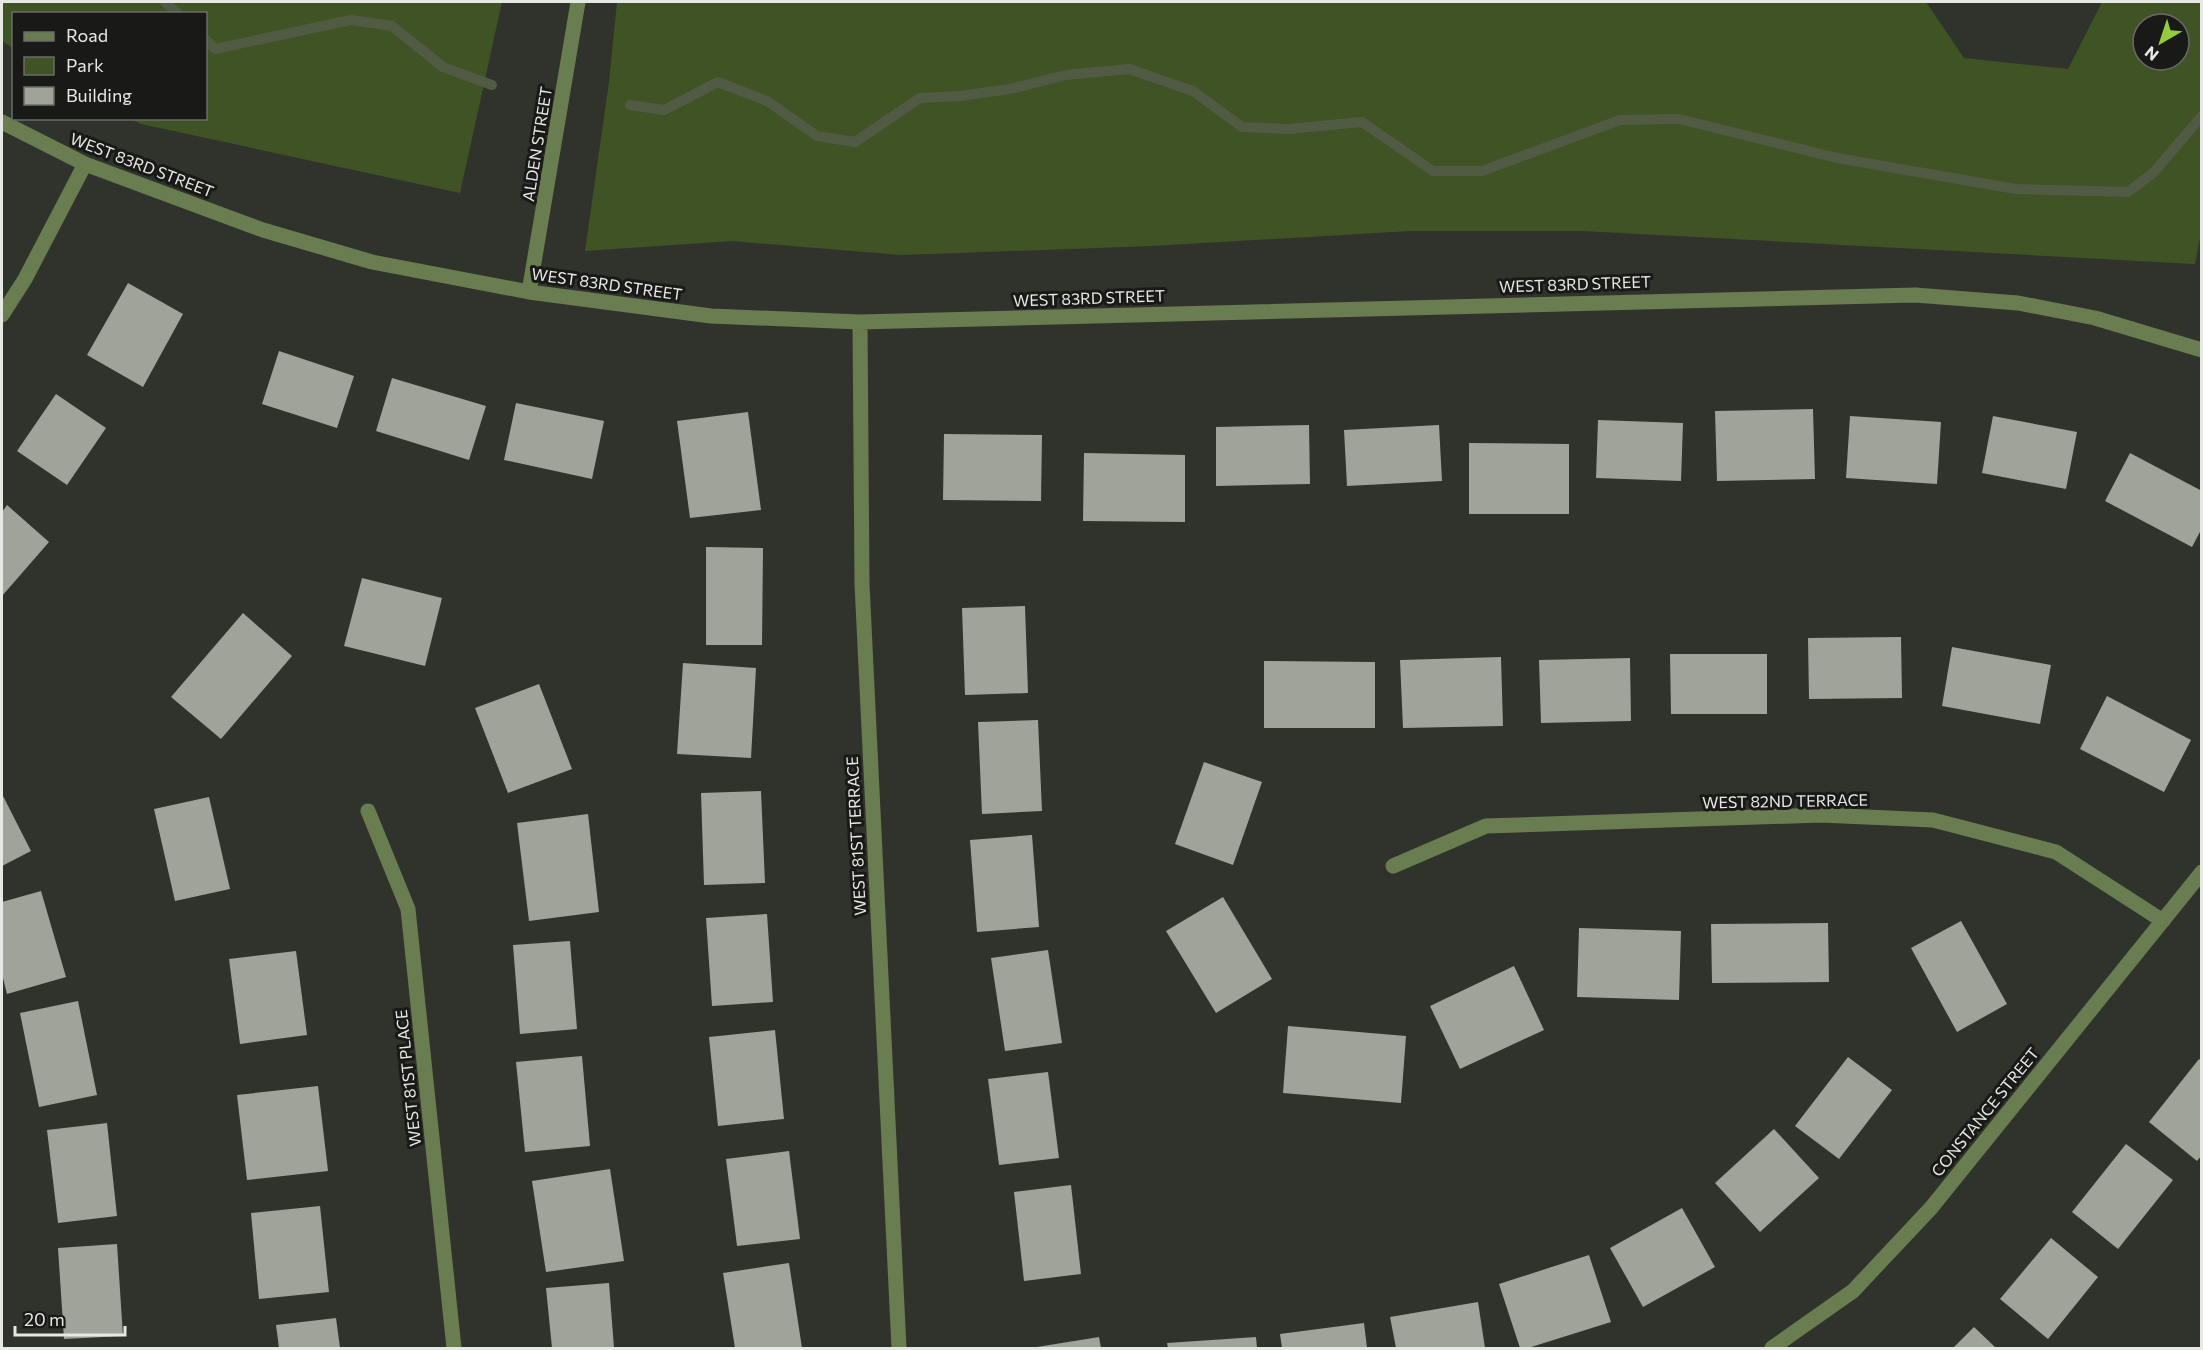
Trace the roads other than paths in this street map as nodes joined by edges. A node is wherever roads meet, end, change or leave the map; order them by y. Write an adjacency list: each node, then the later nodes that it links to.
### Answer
1 (578, 2): 4 (street, ALDEN STREET)
2 (2, 122): 3 (street, WEST 83RD STREET)
3 (85, 164): 4 (street, WEST 83RD STREET); 5 (street)
4 (529, 292): 6 (street, WEST 83RD STREET)
5 (2, 315)
6 (860, 322): 7 (street, WEST 83RD STREET); 13 (street, WEST 81ST TERRACE)
7 (2202, 350)
8 (368, 811): 12 (street, WEST 81ST PLACE)
9 (1393, 866): 11 (street, WEST 82ND TERRACE)
10 (2202, 872): 11 (street, CONSTANCE STREET)
11 (2163, 921): 14 (street, CONSTANCE STREET)
12 (454, 1348)
13 (899, 1348)
14 (1772, 1348)

